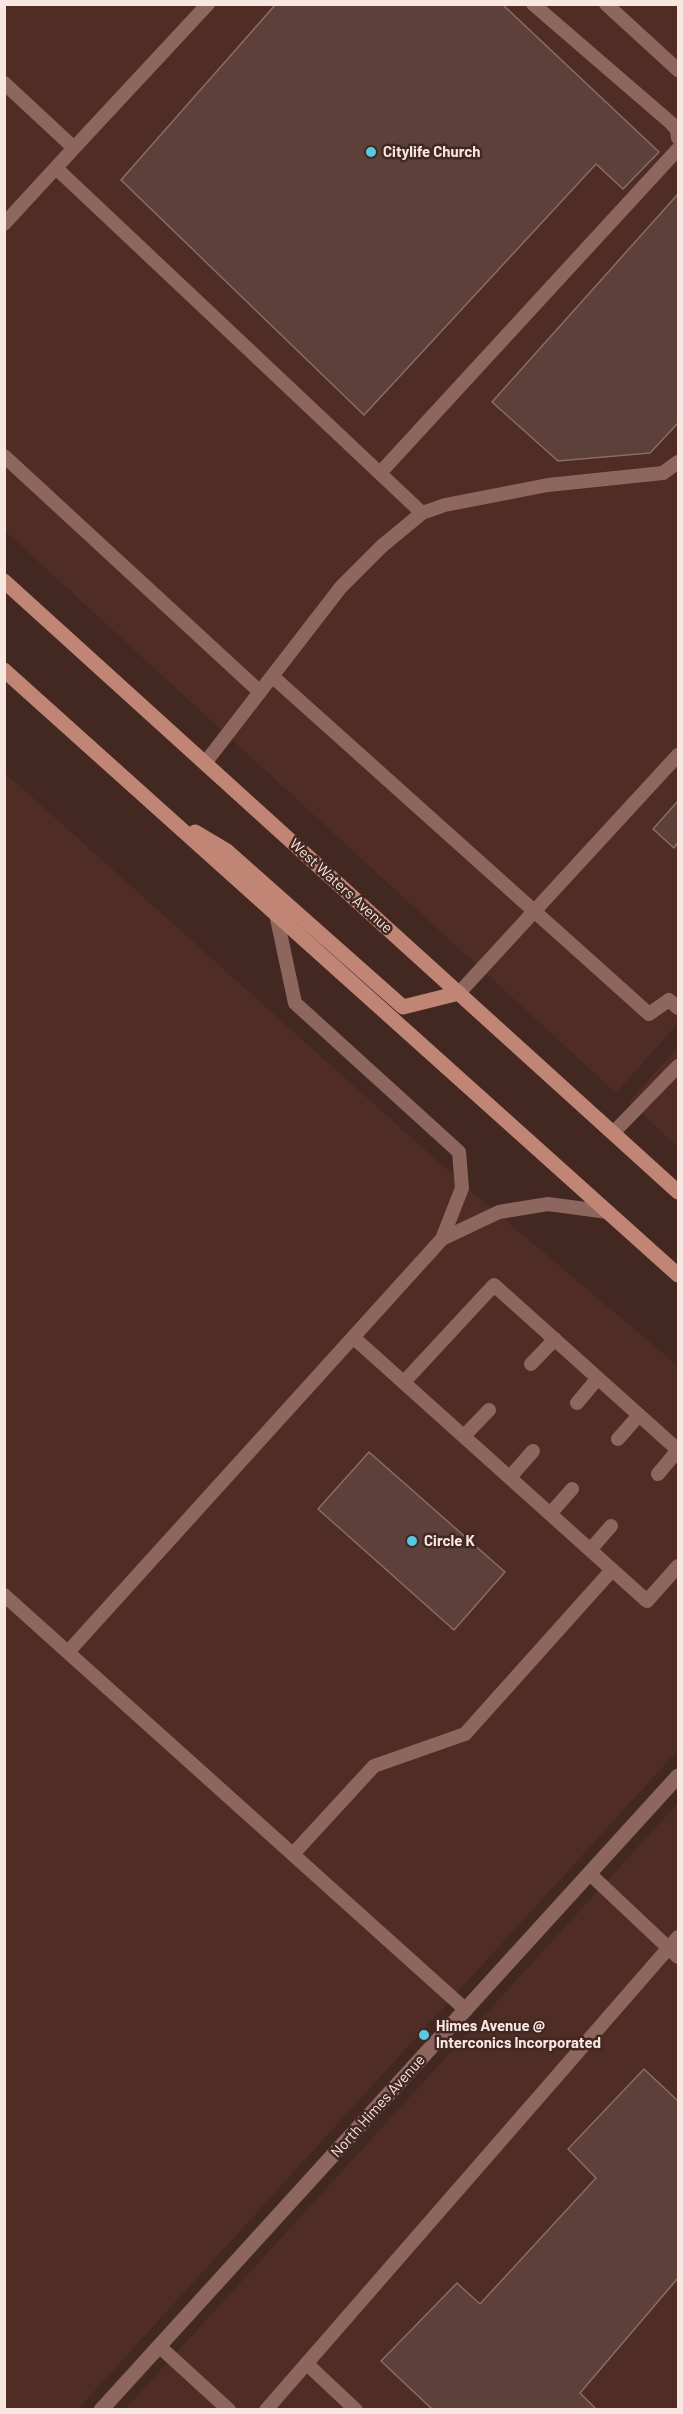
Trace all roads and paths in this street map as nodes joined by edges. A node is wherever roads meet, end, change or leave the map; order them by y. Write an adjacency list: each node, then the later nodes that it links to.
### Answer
1 (208, 4): 7 (lane)
2 (533, 4): 6 (lane)
3 (606, 4): 4 (lane)
4 (678, 70)
5 (4, 83): 7 (lane)
6 (678, 138)
7 (74, 148): 9 (lane)
8 (678, 149): 13 (lane)
9 (56, 168): 10 (lane); 13 (lane)
10 (4, 225)
11 (4, 456): 18 (lane)
12 (678, 462): 14 (lane)
13 (380, 473): 14 (lane)
14 (422, 513): 17 (lane)
15 (4, 580): 20 (main road, West Waters Avenue)
16 (4, 670): 21 (main road)
17 (272, 676): 18 (lane); 22 (lane)
18 (260, 692): 20 (lane)
19 (678, 755): 22 (lane)
20 (205, 763): 24 (main road, West Waters Avenue)
21 (160, 810): 23 (main road); 24 (main road)
22 (535, 910): 24 (lane); 25 (lane)
23 (276, 914): 29 (main road); 30 (lane)
24 (459, 993): 27 (main road, West Waters Avenue)
25 (678, 1008)
26 (678, 1066): 27 (lane)
27 (613, 1133): 28 (main road, West Waters Avenue)
28 (678, 1192)
29 (608, 1212): 30 (lane); 31 (main road)
30 (442, 1239): 32 (lane)
31 (678, 1275)
32 (353, 1337): 36 (lane); 52 (lane)
33 (555, 1339): 34 (lane); 35 (lane); 36 (lane)
34 (531, 1364)
35 (598, 1378): 37 (lane); 39 (lane)
36 (404, 1382): 40 (lane)
37 (577, 1403)
38 (489, 1410): 40 (lane)
39 (639, 1415): 41 (lane); 43 (lane)
40 (464, 1436): 44 (lane)
41 (618, 1439)
42 (533, 1451): 44 (lane)
43 (658, 1474)
44 (510, 1477): 46 (lane)
45 (573, 1489): 46 (lane)
46 (550, 1514): 48 (lane)
47 (611, 1526): 48 (lane)
48 (590, 1550): 50 (lane)
49 (678, 1566): 50 (lane)
50 (612, 1570): 54 (lane)
51 (4, 1595): 52 (lane)
52 (68, 1652): 54 (lane)
53 (678, 1776): 55 (street, North Himes Avenue)
54 (293, 1854): 58 (lane)
55 (590, 1874): 57 (lane); 58 (street, North Himes Avenue)
56 (678, 1937): 57 (lane)
57 (673, 1952): 60 (lane)
58 (466, 2010): 59 (street, North Himes Avenue)
59 (159, 2346): 61 (street, North Himes Avenue); 62 (lane)
60 (307, 2364): 63 (lane); 64 (lane)
61 (101, 2409)
62 (229, 2409)
63 (266, 2409)
64 (356, 2409)

